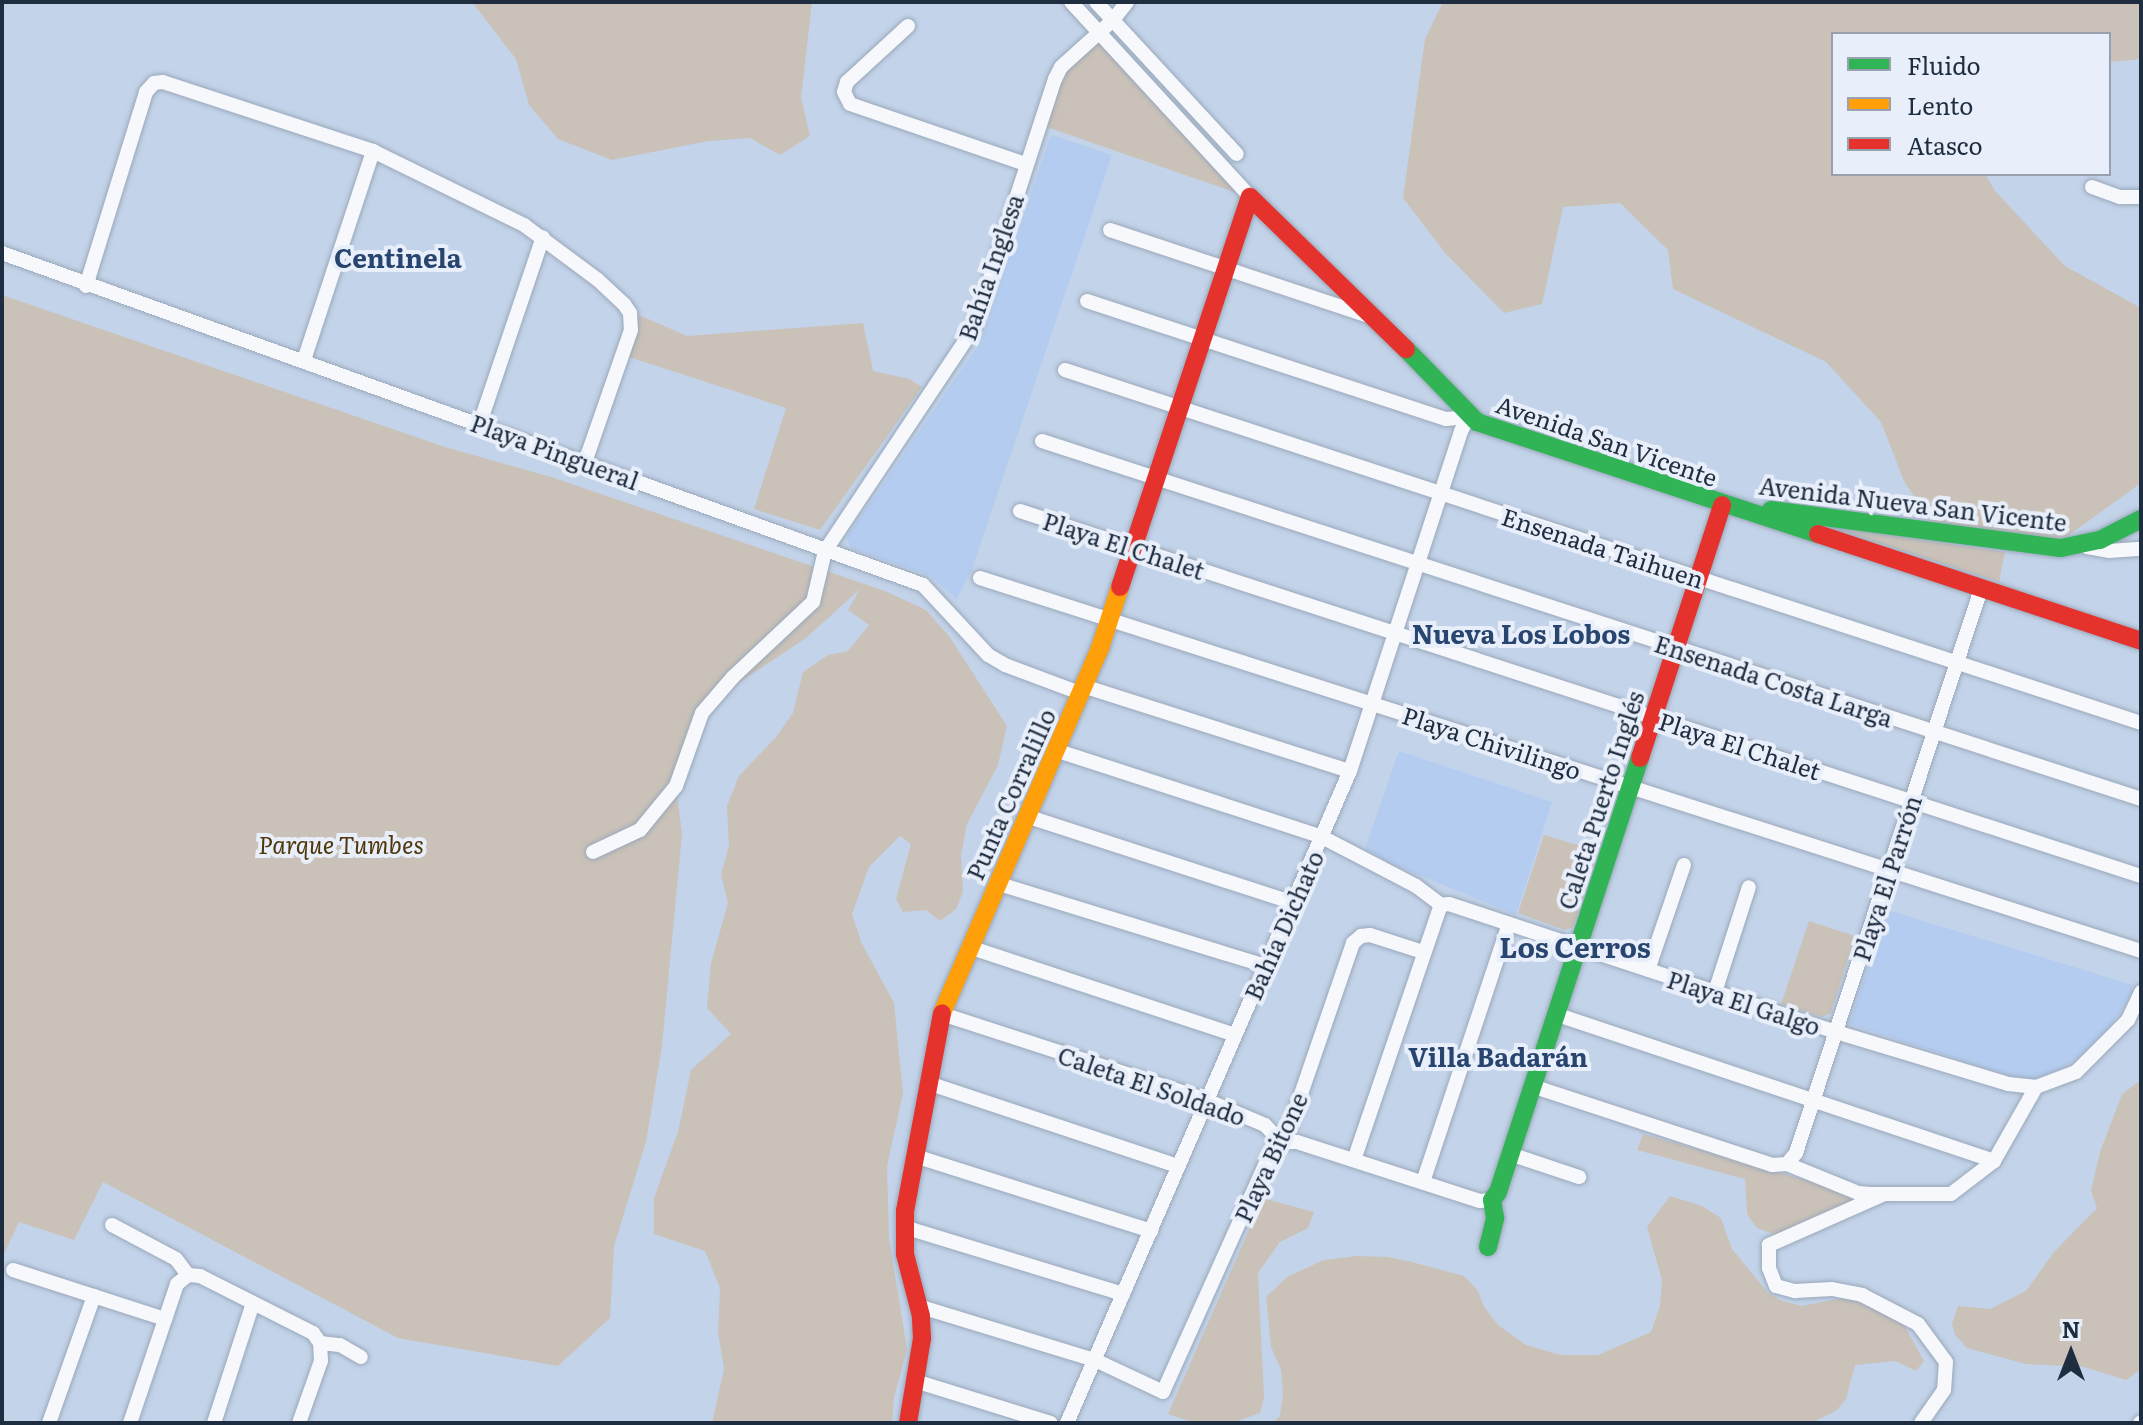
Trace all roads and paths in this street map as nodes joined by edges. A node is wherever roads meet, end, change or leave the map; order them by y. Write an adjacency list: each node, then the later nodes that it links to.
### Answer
1 (1071, 2): 6 (street, Avenida San Vicente)
2 (1096, 2): 4 (street)
3 (1127, 2): 4 (street, Bahía Inglesa)
4 (1113, 20): 6 (street, Bahía Inglesa); 8 (street)
5 (908, 26): 9 (street)
6 (1099, 32): 9 (street, Bahía Inglesa); 11 (street, Avenida San Vicente)
7 (373, 151): 14 (street); 17 (street); 21 (street)
8 (1237, 154)
9 (1025, 164): 36 (street, Bahía Inglesa)
10 (2092, 187): 12 (street)
11 (1250, 197): 16 (street, Punta Corralillo); 19 (street, Avenida San Vicente)
12 (2141, 197)
13 (1110, 230): 16 (street)
14 (543, 237): 25 (street); 27 (street)
15 (2, 253): 17 (street, Playa Pingueral)
16 (1227, 270): 19 (street); 20 (street, Punta Corralillo)
17 (86, 286): 21 (street, Playa Pingueral)
18 (1087, 301): 20 (street)
19 (1377, 319): 24 (street, Avenida San Vicente)
20 (1204, 339): 23 (street, Punta Corralillo); 24 (street)
21 (304, 360): 25 (street, Playa Pingueral)
22 (1065, 370): 23 (street, Ensenada Taihuen)
23 (1180, 408): 28 (street, Punta Corralillo); 29 (street, Ensenada Taihuen)
24 (1469, 417): 29 (street, Bahía Dichato); 30 (street, Avenida San Vicente)
25 (480, 423): 27 (street, Playa Pingueral)
26 (1042, 441): 28 (street, Ensenada Costa Larga)
27 (585, 462): 36 (street, Playa Pingueral)
28 (1157, 479): 34 (street, Punta Corralillo); 37 (street, Ensenada Costa Larga)
29 (1440, 494): 37 (street, Bahía Dichato); 39 (street, Ensenada Taihuen)
30 (1722, 505): 33 (street, Avenida Nueva San Vicente); 39 (street, Caleta Puerto Inglés); 40 (street, Avenida San Vicente)
31 (1020, 511): 34 (street, Playa El Chalet)
32 (2141, 519): 33 (street, Avenida Nueva San Vicente)
33 (2083, 545): 35 (street)
34 (1134, 548): 41 (street, Punta Corralillo); 42 (street, Playa El Chalet)
35 (2141, 549)
36 (825, 551): 46 (street, Playa Pingueral); 58 (street)
37 (1418, 564): 42 (street, Bahía Dichato); 44 (street, Ensenada Costa Larga)
38 (980, 578): 41 (street, Playa Chivilingo)
39 (1698, 578): 44 (street, Caleta Puerto Inglés); 45 (street, Ensenada Taihuen)
40 (1981, 589): 43 (street, Avenida San Vicente); 45 (street, Playa El Parrón)
41 (1110, 619): 46 (street, Punta Corralillo); 47 (street, Playa Chivilingo)
42 (1395, 633): 47 (street, Bahía Dichato); 48 (street, Playa El Chalet)
43 (2141, 641)
44 (1675, 648): 48 (street, Caleta Puerto Inglés); 50 (street, Ensenada Costa Larga)
45 (1957, 663): 49 (street, Ensenada Taihuen); 50 (street, Playa El Parrón)
46 (1082, 690): 51 (street, Punta Corralillo); 52 (street, Playa Pingueral)
47 (1372, 704): 52 (street, Bahía Dichato); 53 (street, Playa Chivilingo)
48 (1653, 716): 53 (street, Caleta Puerto Inglés); 55 (street, Playa El Chalet)
49 (2141, 723)
50 (1934, 732): 54 (street, Ensenada Costa Larga); 55 (street, Playa El Parrón)
51 (1055, 750): 56 (street, Punta Corralillo); 57 (street, Playa El Galgo)
52 (1350, 771): 57 (street, Bahía Dichato)
53 (1630, 787): 60 (street, Playa Chivilingo); 68 (street, Caleta Puerto Inglés)
54 (2141, 799)
55 (1912, 801): 60 (street, Playa El Parrón); 61 (street, Playa El Chalet)
56 (1026, 816): 62 (street, Punta Corralillo); 64 (street)
57 (1322, 837): 64 (street, Bahía Dichato); 65 (street, Playa El Galgo)
58 (593, 852)
59 (1684, 865): 72 (street)
60 (1889, 870): 69 (street, Playa Chivilingo); 77 (street, Playa El Parrón)
61 (2141, 876)
62 (996, 883): 67 (street, Punta Corralillo); 71 (street)
63 (1749, 887): 73 (street)
64 (1294, 903): 71 (street, Bahía Dichato)
65 (1441, 905): 66 (street, Playa El Galgo); 70 (street)
66 (1509, 924): 68 (street, Playa El Galgo); 92 (street)
67 (969, 947): 75 (street, Punta Corralillo); 78 (street)
68 (1577, 947): 72 (street, Playa El Galgo); 76 (street, Caleta Puerto Inglés)
69 (2141, 951)
70 (1423, 952): 84 (street, Playa Bitone); 87 (street)
71 (1266, 966): 78 (street, Bahía Dichato)
72 (1648, 970): 73 (street, Playa El Galgo)
73 (1715, 992): 77 (street, Playa El Galgo)
74 (2141, 992): 81 (street)
75 (942, 1014): 79 (street, Punta Corralillo); 82 (street, Caleta El Soldado)
76 (1555, 1014): 80 (street, Caleta Puerto Inglés); 83 (street)
77 (1836, 1032): 81 (street, Playa El Galgo); 83 (street, Playa El Parrón)
78 (1235, 1035): 82 (street, Bahía Dichato)
79 (928, 1083): 86 (street, Punta Corralillo); 90 (street)
80 (1532, 1086): 85 (street, Caleta Puerto Inglés); 89 (street)
81 (2036, 1087): 88 (street)
82 (1206, 1100): 84 (street, Caleta El Soldado); 90 (street, Bahía Dichato)
83 (1814, 1101): 88 (street); 89 (street, Playa El Parrón)
84 (1281, 1142): 87 (street, Caleta El Soldado); 108 (street, Playa Bitone)
85 (1510, 1154): 91 (street); 94 (street, Caleta Puerto Inglés)
86 (915, 1156): 96 (street, Punta Corralillo); 97 (street)
87 (1354, 1160): 92 (street, Caleta El Soldado)
88 (1994, 1161): 93 (street)
89 (1787, 1164): 93 (street)
90 (1178, 1166): 97 (street, Bahía Dichato)
91 (1579, 1177)
92 (1423, 1182): 94 (street, Caleta El Soldado)
93 (1885, 1194): 117 (street)
94 (1492, 1200): 98 (street, Caleta Puerto Inglés)
95 (112, 1225): 100 (street)
96 (904, 1227): 101 (street); 104 (street, Punta Corralillo)
97 (1151, 1231): 101 (street, Bahía Dichato)
98 (1488, 1247)
99 (13, 1270): 102 (street)
100 (188, 1275): 103 (street); 105 (street)
101 (1123, 1294): 108 (street, Bahía Dichato)
102 (94, 1296): 105 (street); 110 (street)
103 (253, 1303): 106 (street); 112 (street)
104 (918, 1306): 108 (street); 109 (street, Punta Corralillo)
105 (165, 1319): 111 (street)
106 (320, 1343): 107 (street); 113 (street)
107 (361, 1357)
108 (1095, 1360): 116 (street, Bahía Dichato)
109 (915, 1381): 114 (street, Punta Corralillo); 115 (street)
110 (49, 1423)
111 (130, 1423)
112 (214, 1423)
113 (299, 1423)
114 (908, 1423)
115 (1051, 1423)
116 (1067, 1423)
117 (1921, 1423)

